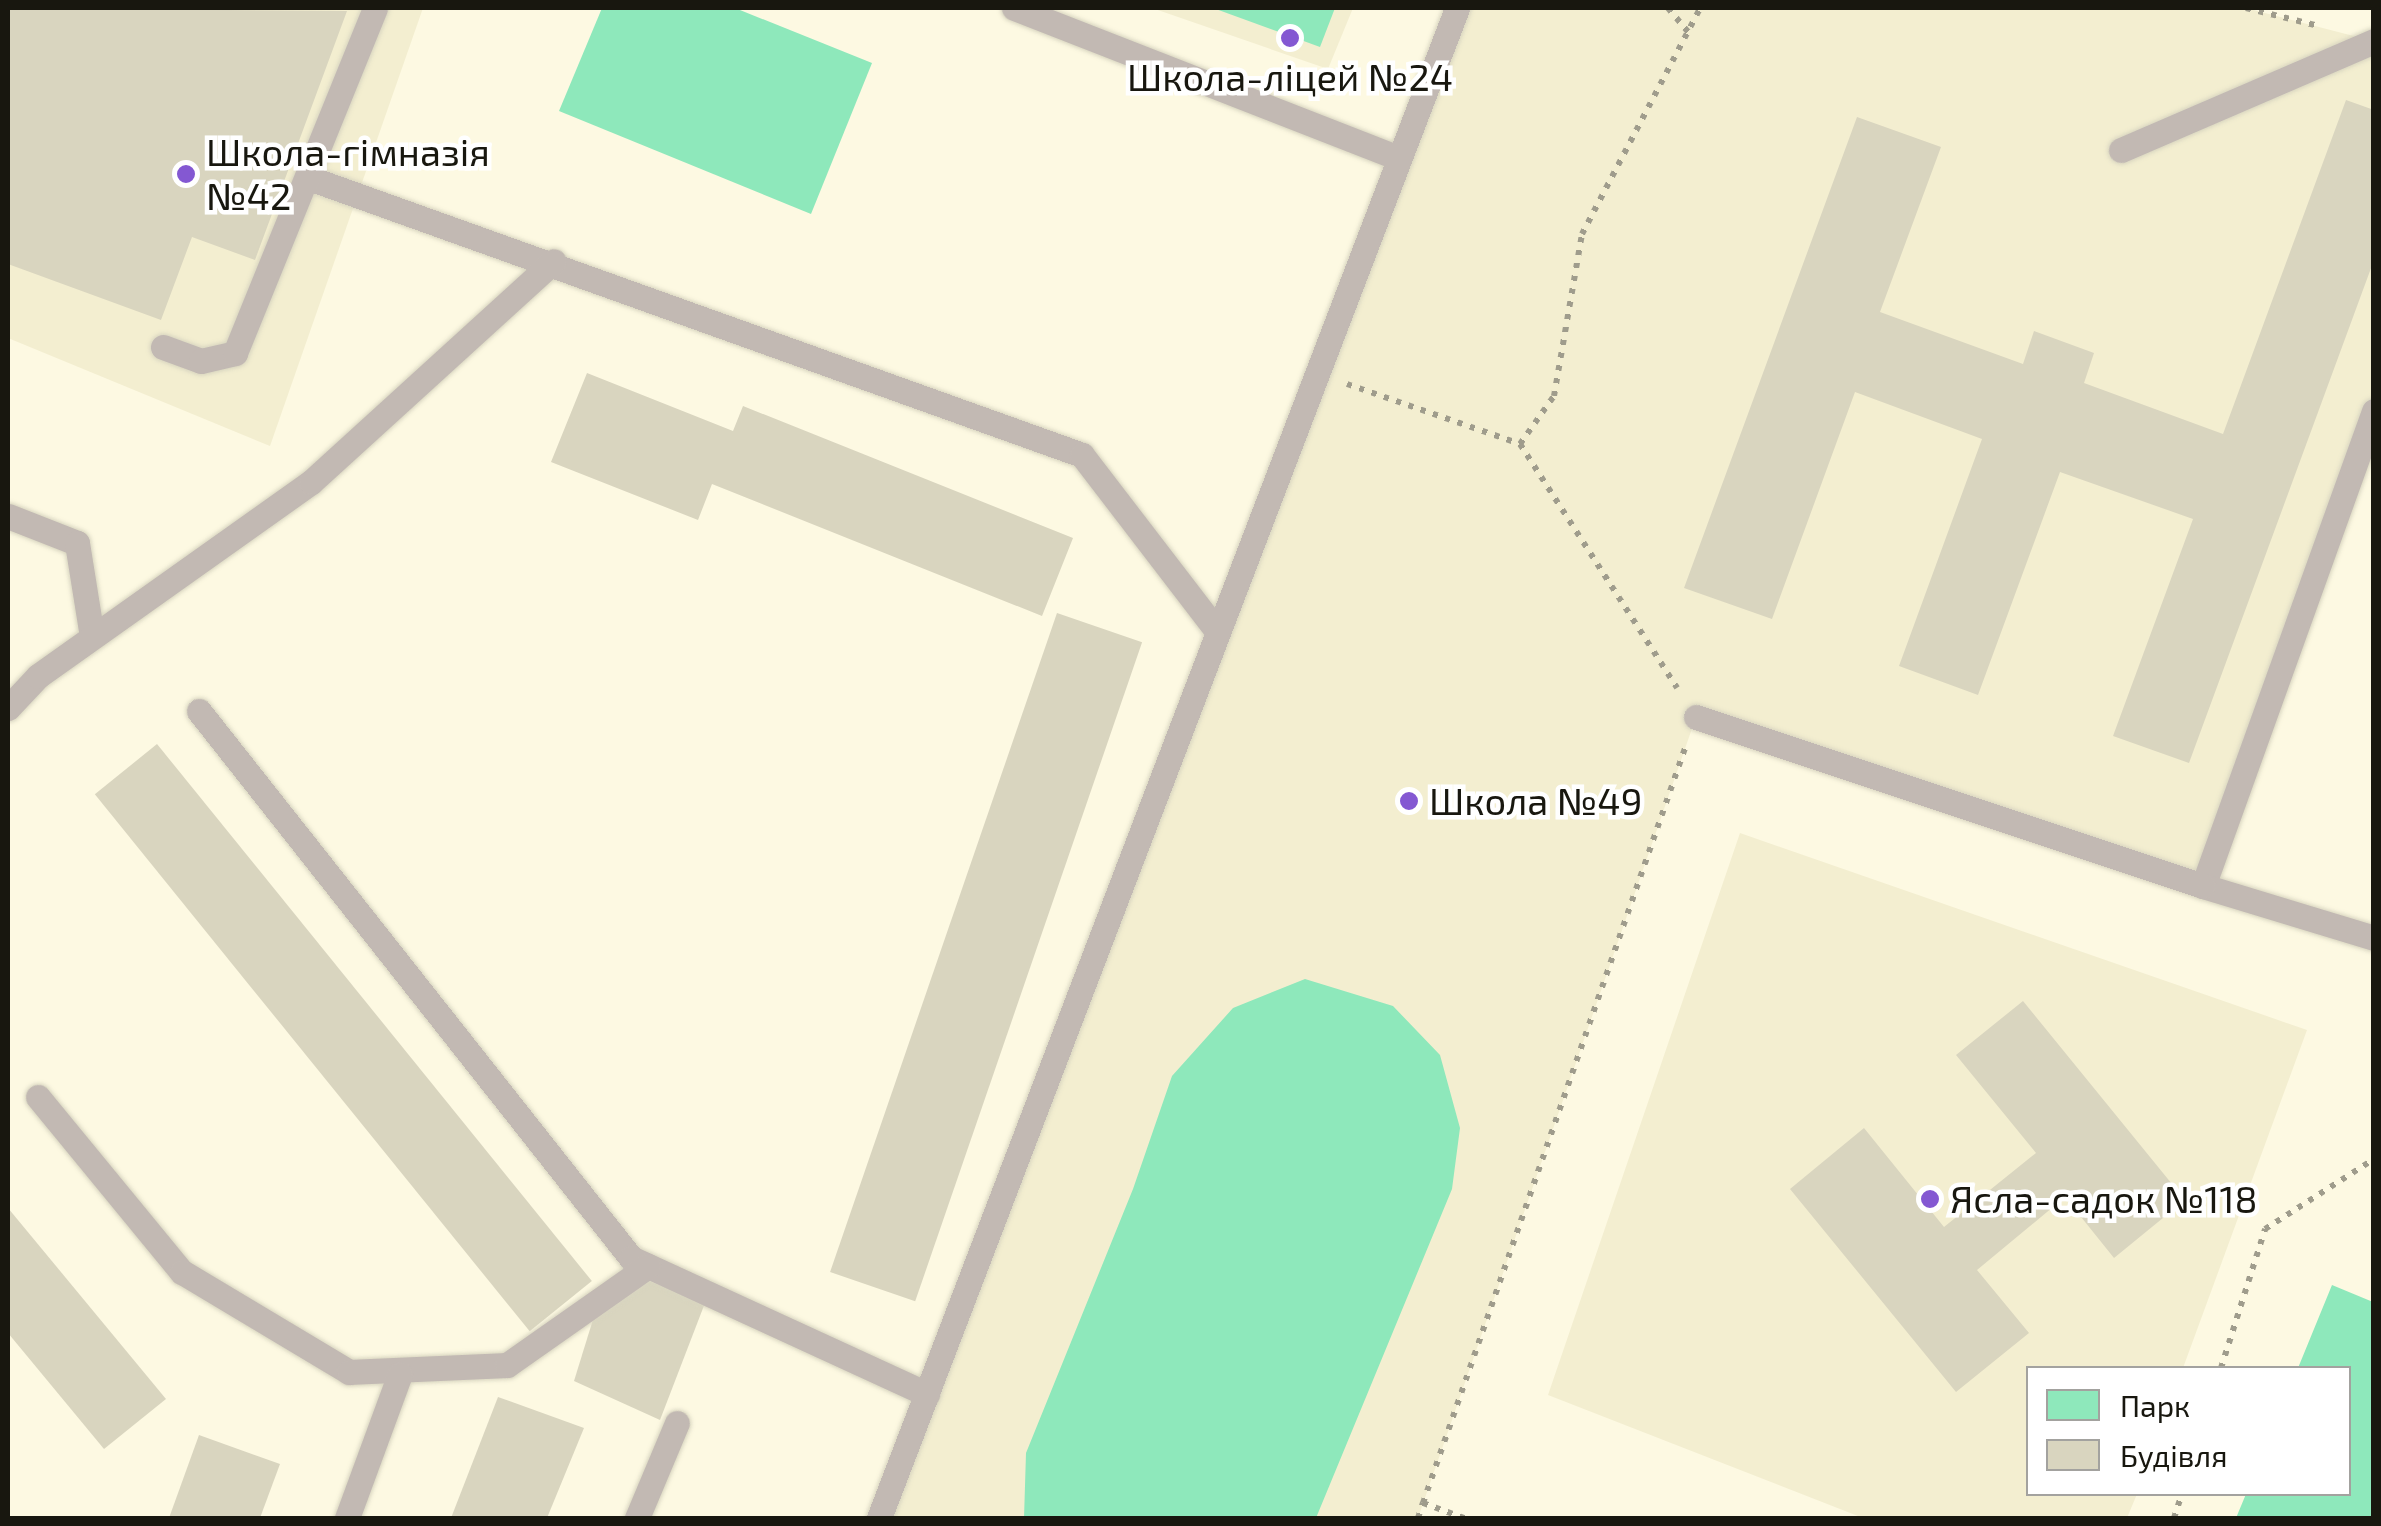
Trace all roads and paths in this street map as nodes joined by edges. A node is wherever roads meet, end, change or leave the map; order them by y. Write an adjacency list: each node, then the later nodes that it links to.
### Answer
1 (375, 8): 11 (lane)
2 (1014, 8): 10 (lane)
3 (1457, 8): 10 (lane)
4 (1668, 8): 7 (path)
5 (1700, 8): 7 (path)
6 (2246, 8): 8 (path)
7 (1690, 34): 16 (path)
8 (2372, 40): 9 (lane)
9 (2121, 150)
10 (1399, 158): 14 (lane)
11 (309, 178): 12 (lane); 13 (lane)
12 (554, 261): 18 (lane); 19 (lane)
13 (163, 347)
14 (1316, 373): 16 (path); 18 (lane)
15 (2374, 411): 23 (lane)
16 (1520, 444): 22 (path)
17 (8, 516): 19 (lane)
18 (1218, 630): 30 (lane)
19 (92, 637): 20 (lane)
20 (8, 708)
21 (199, 712): 27 (lane)
22 (1696, 717): 23 (lane); 32 (path)
23 (2203, 886): 24 (lane)
24 (2374, 938)
25 (38, 1097): 29 (lane)
26 (2374, 1159): 28 (path)
27 (648, 1266): 29 (lane); 30 (lane)
28 (2222, 1366)
29 (400, 1374): 33 (lane)
30 (927, 1394): 35 (lane)
31 (677, 1422): 34 (lane)
32 (1423, 1502): 36 (path); 37 (path)
33 (346, 1518)
34 (637, 1518)
35 (879, 1518)
36 (1418, 1518)
37 (1464, 1518)

